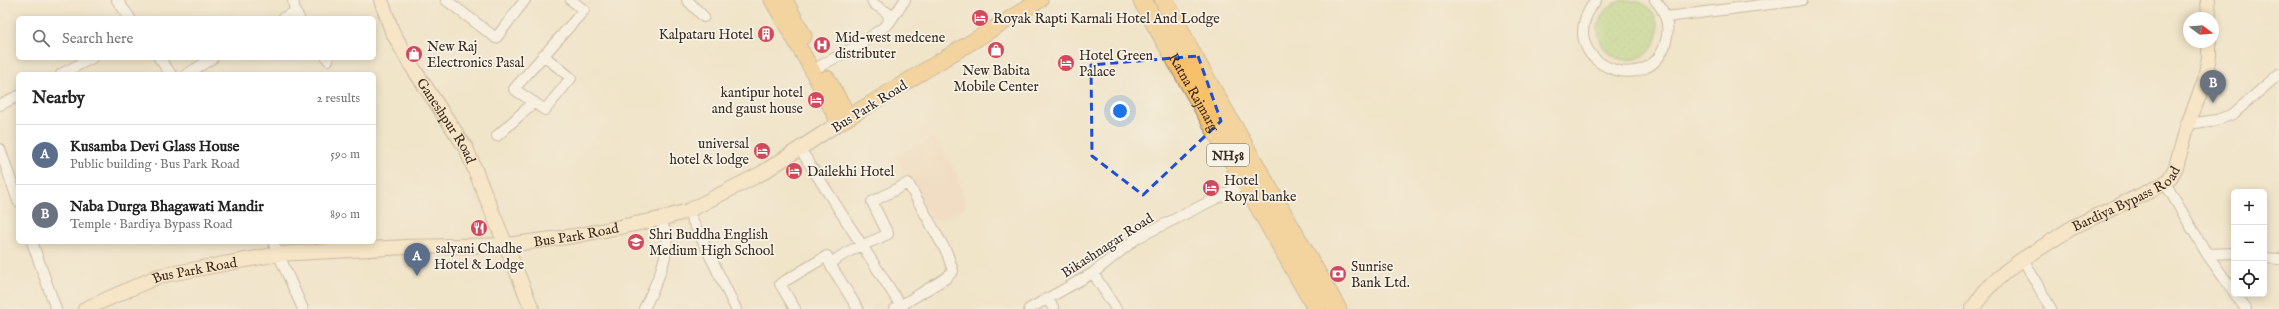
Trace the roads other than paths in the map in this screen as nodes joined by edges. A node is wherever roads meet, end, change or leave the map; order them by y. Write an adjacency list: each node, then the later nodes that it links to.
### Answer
1 (293, 0): 20 (street)
2 (381, 0): 50 (main road, Ganeshpur Road)
3 (446, 0): 4 (street)
4 (525, 0)
5 (571, 0): 26 (street)
6 (687, 0): 22 (street)
7 (772, 0): 38 (main road)
8 (784, 0): 30 (main road)
9 (872, 0): 24 (street)
10 (905, 0): 24 (street)
11 (1040, 0): 38 (main road, Bus Park Road)
12 (1142, 0): 44 (highway, Ratna Rajmarg / NH58)
13 (1164, 0): 48 (highway, Ratna Rajmarg / NH58)
14 (1596, 0): 23 (street)
15 (1655, 0): 23 (street)
16 (1802, 0): 23 (street)
17 (2208, 0): 19 (main road)
18 (122, 2): 21 (street)
19 (2209, 12)
20 (297, 15)
21 (129, 16)
22 (704, 17)
23 (1666, 17)
24 (889, 23): 30 (street)
25 (2209, 48): 39 (main road, Bardiya Bypass Road)
26 (543, 55): 36 (street); 36 (street)
27 (88, 60): 31 (street)
28 (160, 60): 32 (street)
29 (210, 60): 33 (street)
30 (820, 66): 38 (main road)
31 (65, 72)
32 (170, 72)
33 (190, 72)
34 (2279, 74): 39 (street)
35 (16, 97): 37 (street)
36 (534, 102): 40 (street)
37 (0, 106)
38 (844, 120): 42 (main road, Bus Park Road)
39 (2188, 124): 43 (main road, Bardiya Bypass Road)
40 (497, 136)
41 (0, 148): 45 (street)
42 (800, 149): 46 (main road, Bus Park Road); 51 (street)
43 (2165, 183): 54 (street); 57 (main road, Bardiya Bypass Road)
44 (1244, 184): 48 (highway, Ratna Rajmarg / NH58); 59 (street, Bikashnagar Road)
45 (16, 195)
46 (688, 211): 47 (main road, Bus Park Road); 69 (street)
47 (660, 219): 50 (main road, Bus Park Road); 68 (street)
48 (1283, 231): 75 (highway, Ratna Rajmarg / NH58); 76 (highway, Ratna Rajmarg / NH58)
49 (36, 244): 64 (street)
50 (507, 245): 52 (main road, Bus Park Road); 67 (main road, Ganeshpur Road)
51 (863, 247): 58 (street); 63 (street); 63 (street)
52 (275, 248): 65 (main road, Bus Park Road); 66 (street)
53 (2231, 253): 54 (street)
54 (2207, 254): 60 (street)
55 (2267, 258): 56 (street)
56 (2279, 259)
57 (2023, 260): 77 (main road, Bardiya Bypass Road); 78 (street)
58 (830, 264): 70 (street); 71 (street)
59 (1094, 273): 62 (street, Bikashnagar Road); 74 (street)
60 (2231, 287)
61 (2238, 297): 79 (street)
62 (1047, 298): 72 (street, Bikashnagar Road); 73 (street)
63 (899, 308)
64 (56, 309)
65 (85, 309)
66 (303, 309)
67 (532, 309)
68 (644, 309)
69 (736, 309)
70 (795, 309)
71 (858, 309)
72 (1029, 309)
73 (1054, 309)
74 (1116, 309)
75 (1317, 309)
76 (1337, 309)
77 (1972, 309)
78 (2051, 309)
79 (2246, 309)

